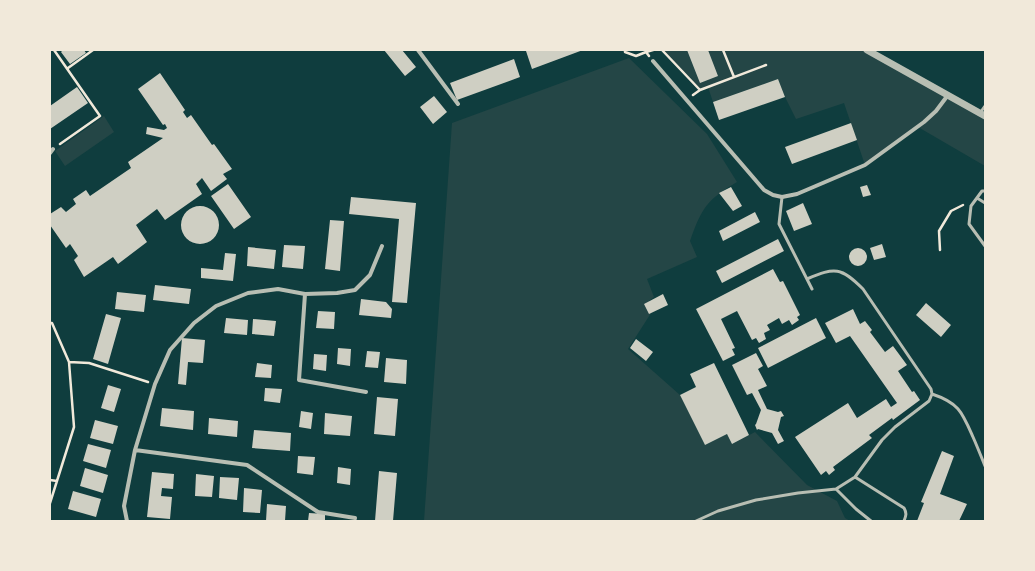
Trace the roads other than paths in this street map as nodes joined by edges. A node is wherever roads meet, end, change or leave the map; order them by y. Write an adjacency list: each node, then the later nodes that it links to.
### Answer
1 (418, 50): 5 (street)
2 (868, 50): 4 (street)
3 (653, 61): 9 (street)
4 (948, 94): 7 (street); 9 (street)
5 (458, 104)
6 (985, 106): 7 (lane)
7 (983, 114)
8 (985, 191): 10 (lane)
9 (782, 197): 14 (lane)
10 (978, 198): 11 (lane); 13 (lane)
11 (985, 203)
12 (382, 246): 16 (street)
13 (985, 246)
14 (807, 279): 15 (lane); 18 (lane)
15 (812, 289)
16 (305, 294): 17 (street); 19 (street)
17 (366, 392)
18 (932, 394): 20 (lane); 21 (lane)
19 (136, 450): 23 (street); 24 (street)
20 (985, 466)
21 (855, 477): 22 (lane); 27 (lane)
22 (836, 489): 25 (lane); 26 (lane)
23 (127, 521)
24 (354, 521)
25 (696, 521)
26 (872, 521)
27 (904, 521)

